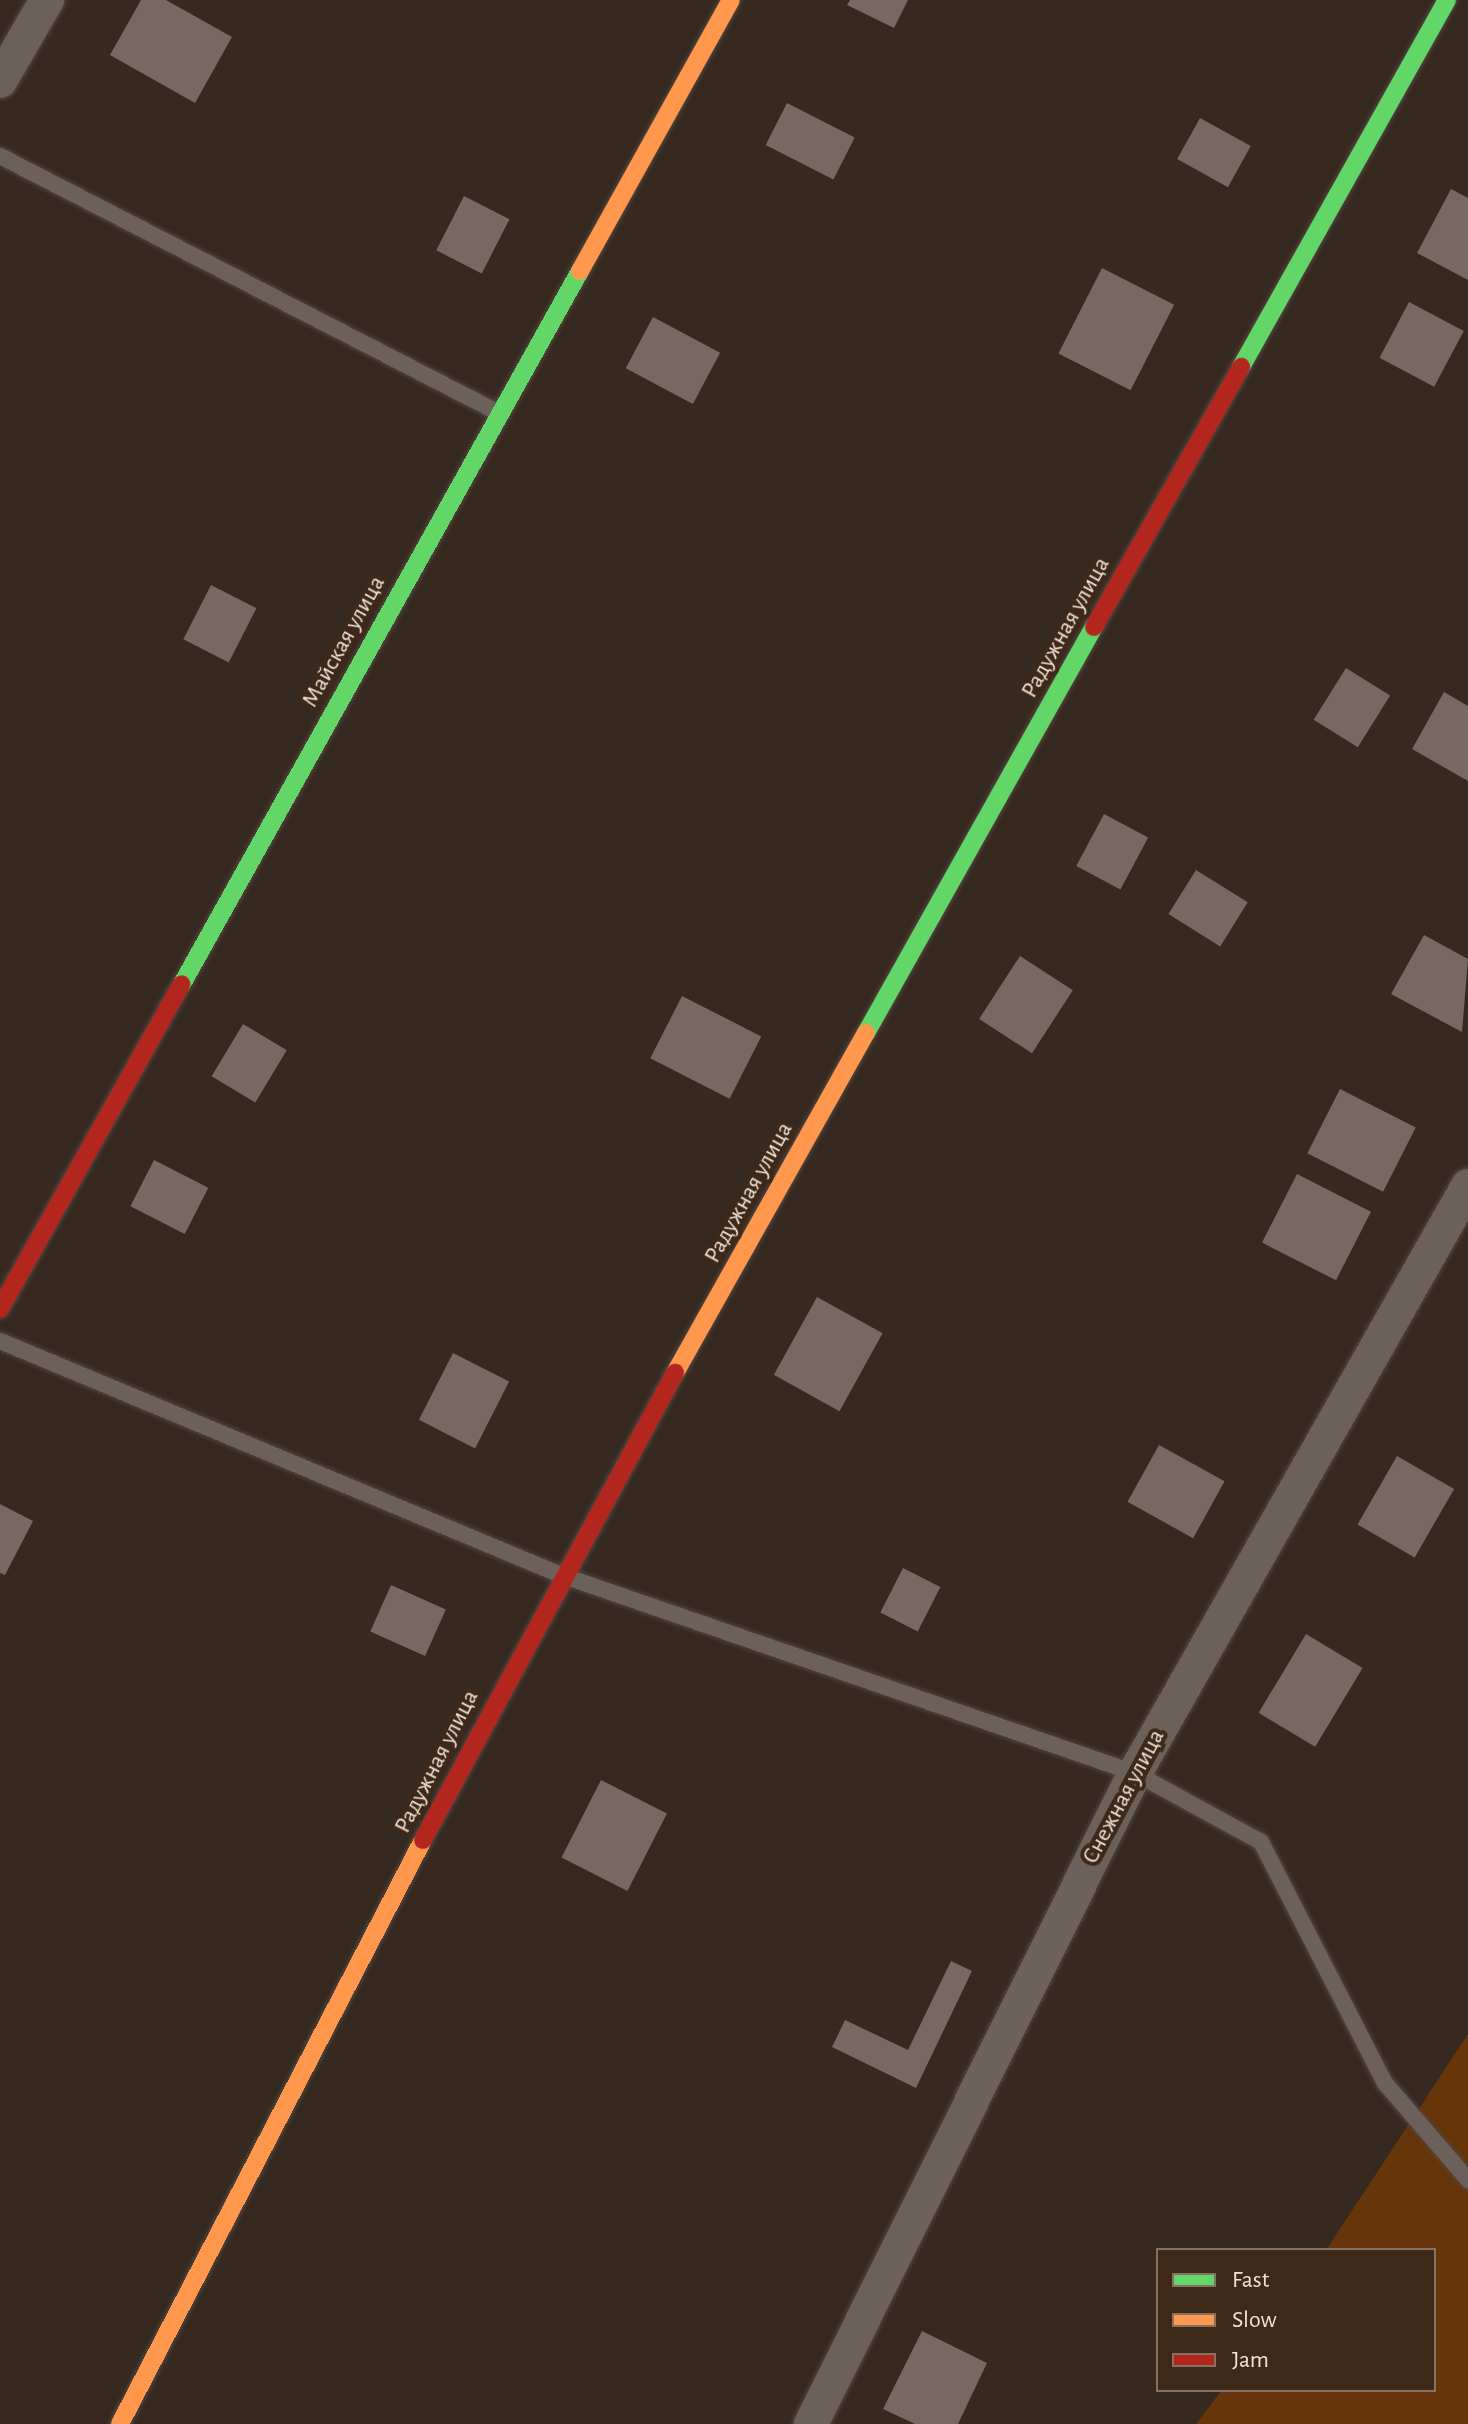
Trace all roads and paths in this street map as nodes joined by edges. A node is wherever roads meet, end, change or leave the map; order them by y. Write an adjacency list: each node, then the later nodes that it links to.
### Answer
1 (47, 0): 4 (street)
2 (731, 0): 6 (street, Майская улица)
3 (1447, 0): 10 (street, Радужная улица)
4 (0, 81)
5 (0, 156): 6 (lane)
6 (499, 413): 8 (street, Майская улица)
7 (1468, 1186): 11 (street, Снежная улица)
8 (0, 1309)
9 (0, 1341): 10 (lane)
10 (561, 1575): 11 (lane); 13 (street, Радужная улица)
11 (1135, 1773): 12 (lane); 14 (street, Снежная улица)
12 (1468, 2180)
13 (120, 2424)
14 (811, 2424)

